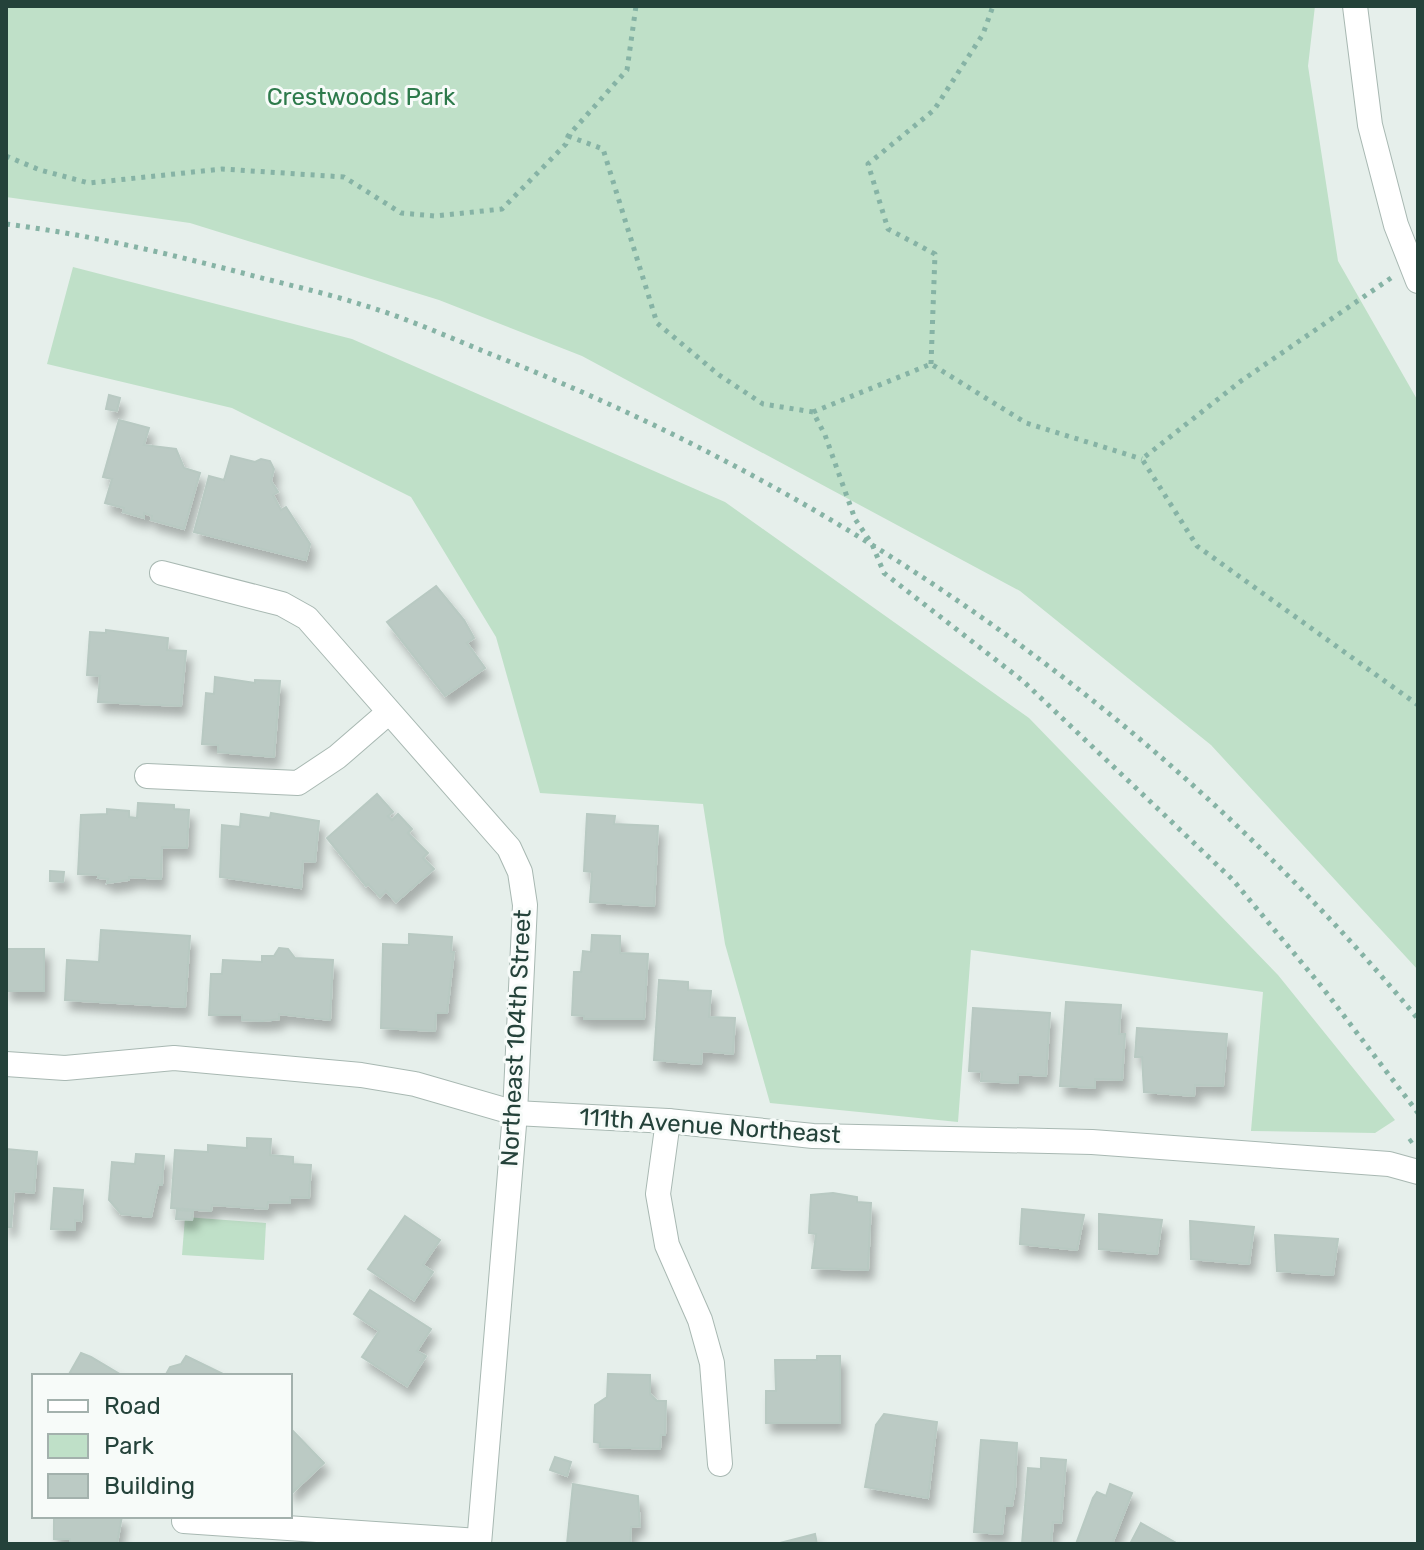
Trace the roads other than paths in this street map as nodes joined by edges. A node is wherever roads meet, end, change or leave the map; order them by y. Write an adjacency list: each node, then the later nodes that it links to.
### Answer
1 (1355, 6): 2 (street)
2 (1415, 272)
3 (162, 573): 4 (street, Northeast 104th Street)
4 (389, 712): 5 (street); 7 (street, Northeast 104th Street)
5 (147, 776)
6 (6, 1064): 7 (street, 111th Avenue Northeast)
7 (515, 1113): 8 (street, 111th Avenue Northeast); 12 (street, Northeast 104th Street)
8 (668, 1121): 9 (street, 111th Avenue Northeast); 10 (street)
9 (1418, 1172)
10 (720, 1464)
11 (184, 1521): 12 (street)
12 (479, 1543)

